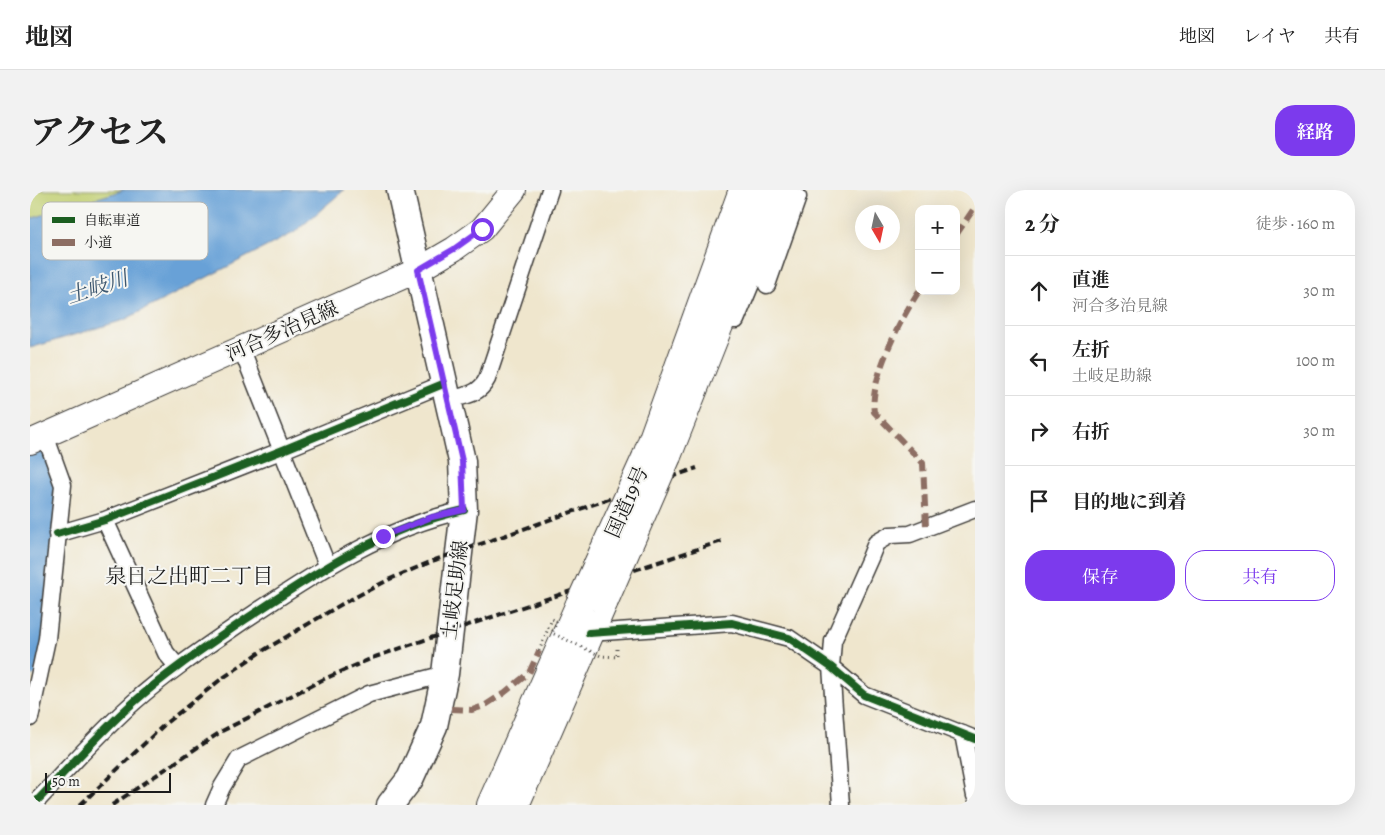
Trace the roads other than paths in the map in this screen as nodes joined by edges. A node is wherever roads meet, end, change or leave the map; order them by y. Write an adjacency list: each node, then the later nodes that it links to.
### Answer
1 (514, 190): 8 (main road, 河合多治見線)
2 (550, 190): 12 (street)
3 (743, 190): 15 (highway, 国道19号)
4 (768, 190): 10 (highway, 国道19号)
5 (790, 190): 10 (street)
6 (801, 190): 9 (street)
7 (401, 191): 8 (main road, 土岐足助線)
8 (418, 270): 11 (main road, 河合多治見線); 12 (main road, 土岐足助線)
9 (766, 285)
10 (721, 320): 15 (highway, 国道19号)
11 (242, 350): 13 (main road, 河合多治見線); 14 (street)
12 (445, 392): 14 (street); 17 (main road, 土岐足助線)
13 (38, 439): 19 (street)
14 (283, 450): 18 (street); 20 (street)
15 (657, 457): 21 (highway, 国道19号, bridge)
16 (975, 508): 24 (street)
17 (464, 510): 20 (street); 25 (main road, 土岐足助線)
18 (105, 520): 19 (street); 23 (street)
19 (57, 534): 26 (street)
20 (327, 565): 23 (street)
21 (592, 603): 22 (highway, 国道19号); 32 (highway, 国道19号)
22 (589, 633): 24 (street); 33 (highway, 国道19号)
23 (177, 666): 29 (street)
24 (831, 667): 27 (street); 34 (street)
25 (445, 674): 30 (street); 31 (main road, 土岐足助線)
26 (30, 718)
27 (969, 737): 28 (street)
28 (975, 796)
29 (33, 805)
30 (214, 805)
31 (390, 805)
32 (490, 805)
33 (515, 805)
34 (841, 805)

